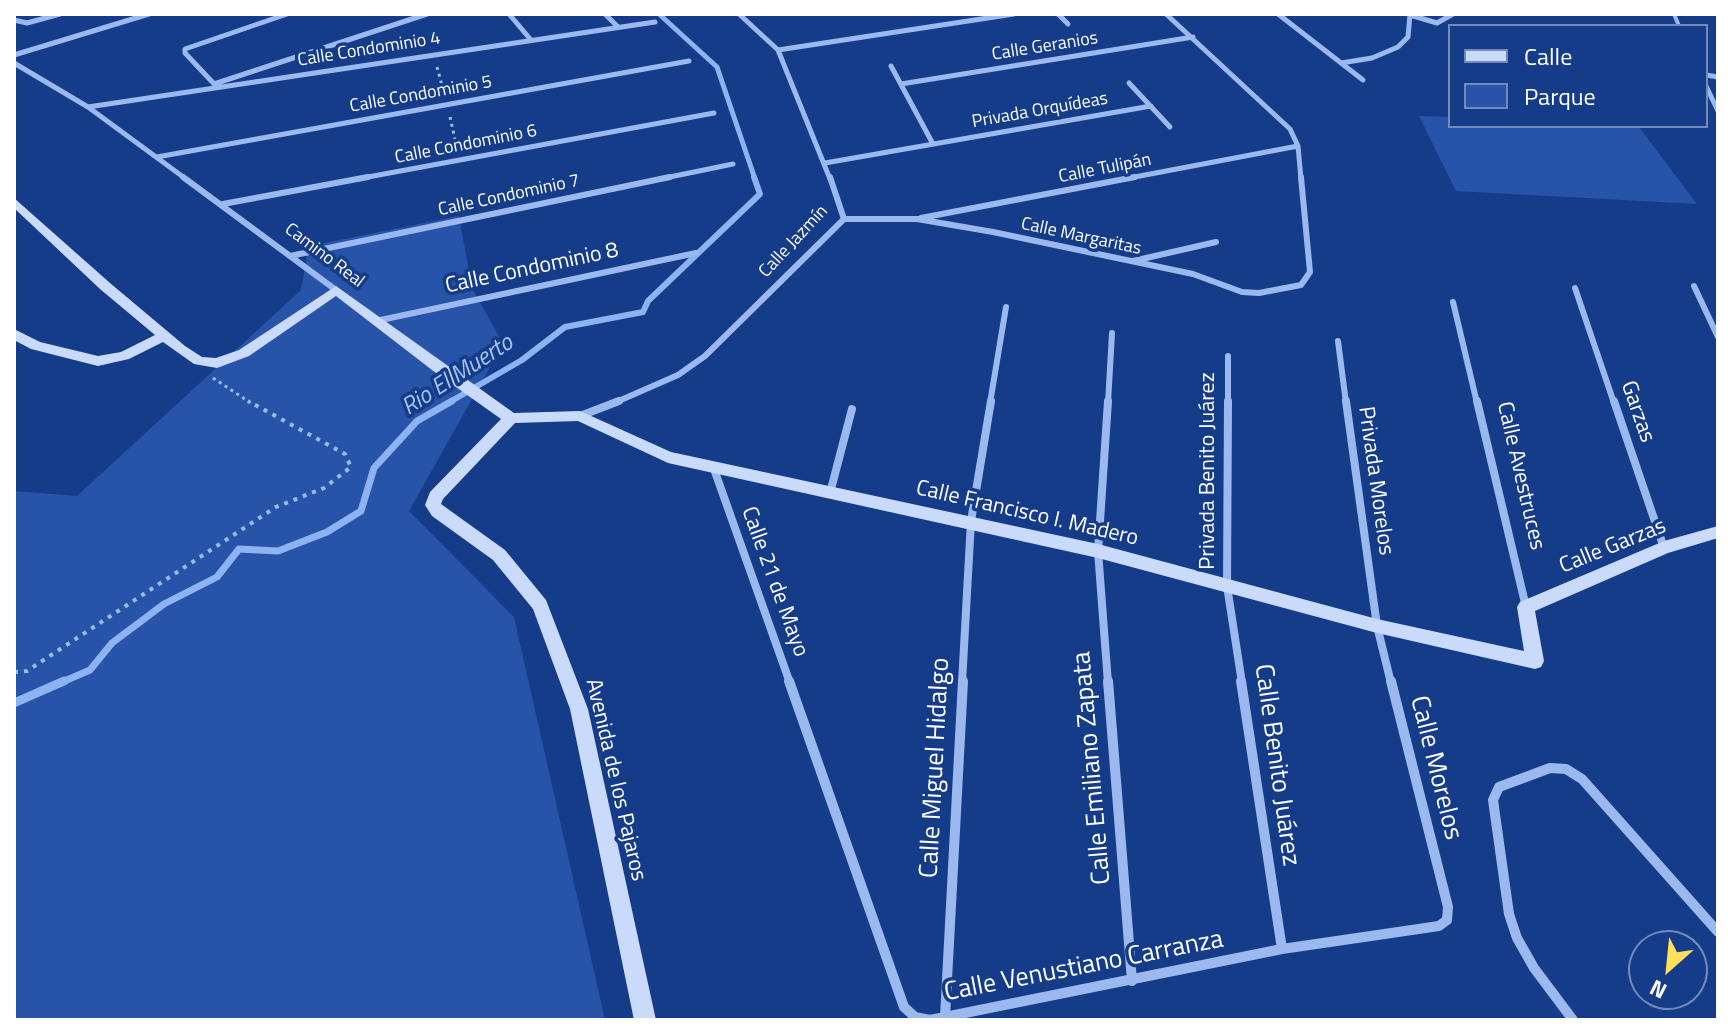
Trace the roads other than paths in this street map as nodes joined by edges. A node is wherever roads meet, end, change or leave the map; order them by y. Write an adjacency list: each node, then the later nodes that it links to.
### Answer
1 (60, 14): 14 (street)
2 (149, 14): 21 (street)
3 (287, 14): 29 (street)
4 (427, 14): 29 (street)
5 (509, 14): 19 (street)
6 (605, 14): 17 (street)
7 (739, 14): 20 (street, Calle Jazmín)
8 (1014, 14): 20 (street)
9 (1058, 14): 16 (street)
10 (1166, 14): 18 (street)
11 (1278, 14): 24 (street)
12 (1453, 14): 13 (street)
13 (1410, 15): 24 (street)
14 (14, 20)
15 (655, 22): 17 (street, Calle Condominio 4)
16 (1068, 24)
17 (618, 27): 19 (street, Calle Condominio 4)
18 (1193, 37): 28 (street, Calle Geranios); 37 (street)
19 (531, 40): 29 (street, Calle Condominio 4)
20 (778, 50): 39 (street, Calle Jazmín)
21 (14, 55)
22 (689, 61): 38 (street, Calle Condominio 5)
23 (14, 63): 32 (street, Camino Real)
24 (1341, 63): 26 (street)
25 (891, 66): 28 (street)
26 (1363, 80)
27 (1129, 83): 31 (street, Privada Orquídeas)
28 (901, 84): 36 (street)
29 (216, 86): 32 (street, Calle Condominio 4)
30 (1708, 90): 33 (street)
31 (1151, 106): 35 (street, Privada Orquídeas); 36 (street, Privada Orquídeas)
32 (88, 107): 38 (street, Camino Real)
33 (1718, 111)
34 (714, 113): 42 (street, Calle Condominio 6)
35 (1170, 127)
36 (933, 144): 39 (street, Privada Orquídeas)
37 (1298, 146): 45 (street, Calle Tulipán); 49 (street, Calle Margaritas)
38 (157, 157): 42 (street, Camino Real)
39 (825, 163): 44 (street, Calle Jazmín)
40 (733, 164): 48 (street, Calle Condominio 7)
41 (14, 202): 43 (main road)
42 (223, 204): 48 (street, Camino Real)
43 (21, 217): 58 (main road)
44 (844, 219): 45 (street, Calle Margaritas); 66 (street, Calle Jazmín)
45 (917, 219): 49 (street, Calle Margaritas)
46 (1216, 242): 49 (street)
47 (696, 253): 55 (street, Calle Condominio 8)
48 (290, 256): 52 (street, Camino Real)
49 (1128, 262)
50 (1694, 286): 59 (street)
51 (1575, 288): 71 (street, Garzas)
52 (336, 290): 55 (main road, Camino Real); 58 (main road)
53 (1453, 302): 74 (street, Calle Avestruces)
54 (1006, 307): 69 (street, Calle Miguel Hidalgo)
55 (376, 321): 65 (main road, Camino Real)
56 (1112, 333): 72 (street, Calle Emiliano Zapata)
57 (14, 334): 61 (main road)
58 (164, 336): 61 (main road)
59 (1718, 337)
60 (1338, 341): 75 (street, Privada Morelos)
61 (36, 346): 62 (main road)
62 (14, 349)
63 (1228, 356): 73 (street, Privada Benito Juárez)
64 (852, 409): 68 (street)
65 (507, 414): 66 (main road, Calle Francisco I. Madero); 83 (main road, Avenida de los Pajaros)
66 (580, 416): 67 (main road, Calle Francisco I. Madero)
67 (714, 469): 68 (main road, Calle Francisco I. Madero); 77 (street, Calle 21 de Mayo)
68 (830, 493): 69 (main road, Calle Francisco I. Madero)
69 (971, 521): 72 (main road, Calle Francisco I. Madero); 82 (street, Calle Miguel Hidalgo)
70 (1718, 532): 71 (main road, Calle Garzas)
71 (1664, 548): 74 (main road, Calle Garzas)
72 (1098, 551): 73 (main road, Calle Francisco I. Madero); 81 (street, Calle Emiliano Zapata)
73 (1227, 586): 75 (main road, Calle Francisco I. Madero); 80 (street, Calle Benito Juárez)
74 (1526, 607): 76 (main road, Calle Avestruces)
75 (1377, 626): 76 (main road, Calle Francisco I. Madero); 78 (street, Calle Morelos)
76 (1535, 661)
77 (799, 707): 82 (street, Calle Venustiano Carranza)
78 (1447, 920): 80 (street, Calle Venustiano Carranza)
79 (1718, 932): 84 (street)
80 (1282, 949): 81 (street, Calle Venustiano Carranza)
81 (1132, 981): 82 (street, Calle Venustiano Carranza)
82 (945, 1017)
83 (645, 1020)
84 (1573, 1020)

